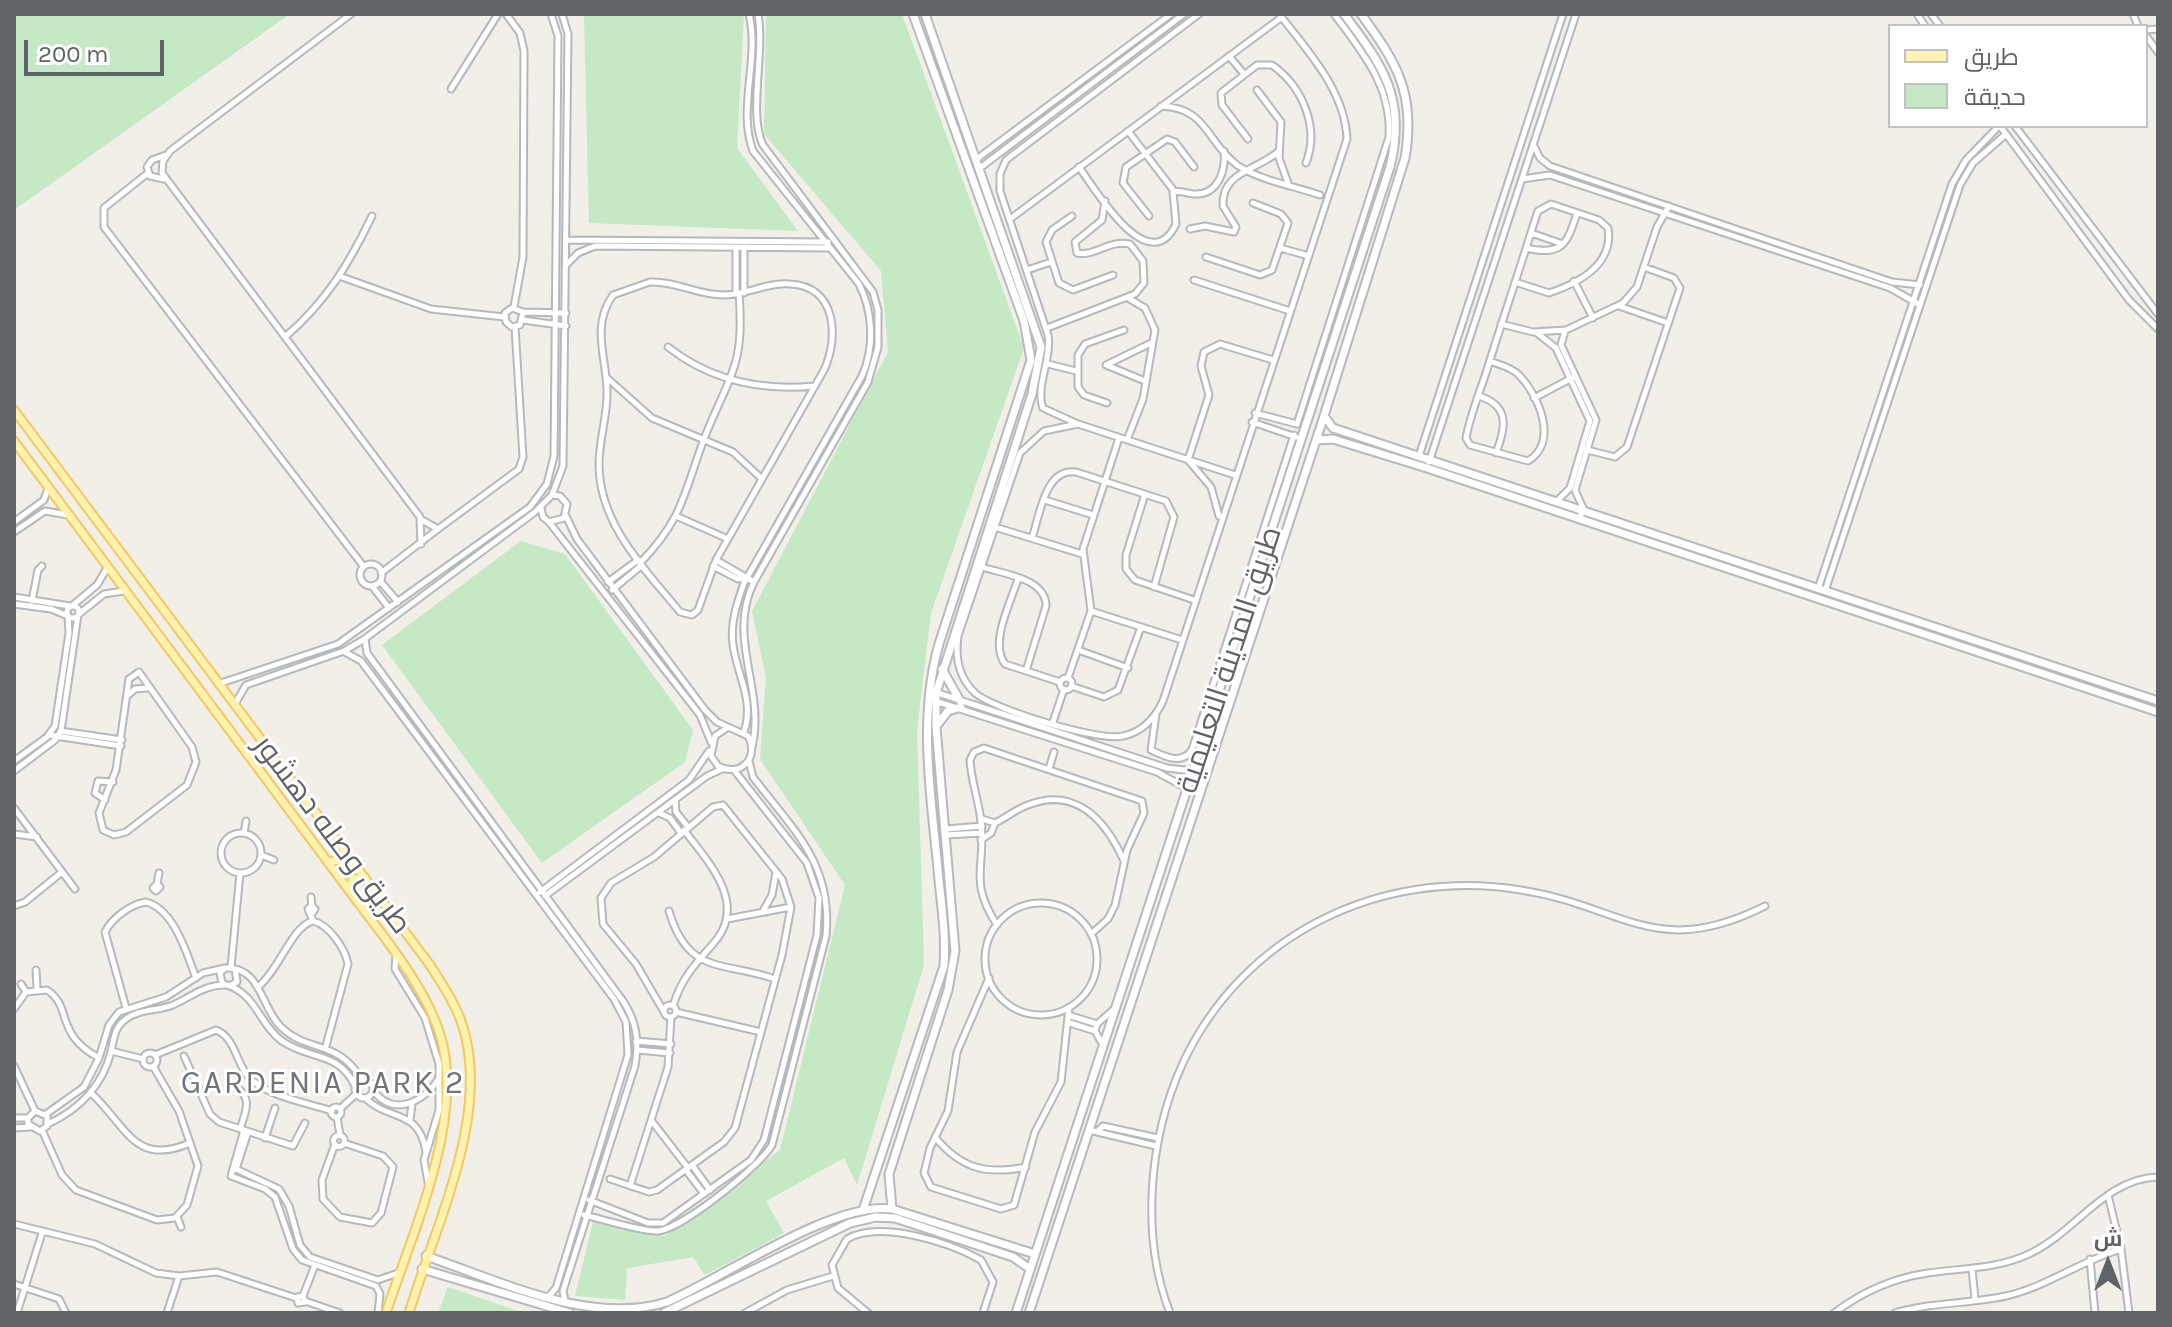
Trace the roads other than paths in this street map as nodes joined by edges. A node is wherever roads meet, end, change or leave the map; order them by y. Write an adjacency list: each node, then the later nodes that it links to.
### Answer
1 (351, 14): 40 (street)
2 (498, 14): 27 (street)
3 (506, 14): 96 (street)
4 (551, 14): 97 (street)
5 (562, 14): 21 (street)
6 (571, 14): 21 (street)
7 (749, 14): 69 (street)
8 (758, 14): 72 (street)
9 (913, 14): 48 (street)
10 (925, 14): 41 (street)
11 (1171, 14): 41 (street)
12 (1184, 14): 45 (street)
13 (1199, 14): 63 (street)
14 (1334, 14): 137 (street)
15 (1344, 14): 110 (street, طريق المدينة التعليمية)
16 (1361, 14): 115 (street, طريق المدينة التعليمية)
17 (1563, 14): 24 (street)
18 (1576, 14): 25 (street)
19 (2131, 14): 22 (street)
20 (1280, 15): 23 (street); 78 (street)
21 (565, 21): 68 (street)
22 (2136, 24)
23 (1229, 56): 26 (street); 29 (street)
24 (1547, 63): 25 (street); 147 (street)
25 (1558, 67): 36 (street)
26 (1244, 74): 35 (street); 42 (street)
27 (451, 89)
28 (1257, 90): 38 (street)
29 (1160, 106): 33 (street); 37 (street)
30 (1997, 128): 89 (street)
31 (2001, 128): 34 (street)
32 (2017, 128): 101 (street)
33 (1128, 131): 39 (street); 43 (street)
34 (2006, 134): 90 (street); 112 (street)
35 (1248, 139)
36 (1533, 143): 50 (street); 56 (street)
37 (1224, 151): 46 (street); 52 (street)
38 (1278, 152): 46 (street); 51 (street)
39 (1146, 153): 44 (street); 52 (street); 62 (street)
40 (166, 155): 47 (street); 49 (street)
41 (978, 158): 45 (street)
42 (1306, 163)
43 (1079, 167): 54 (street); 63 (street)
44 (1194, 167)
45 (980, 168): 48 (street); 171 (street)
46 (1247, 170): 51 (street); 65 (street)
47 (148, 173): 49 (street); 189 (street)
48 (971, 174): 166 (street)
49 (164, 179): 117 (street)
50 (1521, 180): 57 (street); 149 (street)
51 (1290, 184): 53 (street)
52 (1174, 191): 67 (street)
53 (1320, 195)
54 (1105, 201): 67 (street); 70 (street)
55 (1253, 203): 76 (street)
56 (1661, 203): 57 (street); 58 (street)
57 (1658, 210): 58 (street); 64 (street)
58 (1668, 210): 64 (street); 89 (street); 93 (street)
59 (1577, 213): 66 (street); 71 (street); 87 (street)
60 (372, 216): 85 (street)
61 (1072, 216): 80 (street)
62 (1149, 216)
63 (1010, 219): 83 (street)
64 (1657, 227): 82 (street)
65 (1190, 229)
66 (1531, 233): 71 (street); 77 (street)
67 (1134, 237): 70 (street)
68 (566, 240): 69 (street); 81 (street)
69 (825, 242): 72 (street); 75 (street)
70 (1130, 244): 92 (street)
71 (1563, 244): 77 (street)
72 (839, 245): 75 (street); 198 (street)
73 (736, 247): 74 (street); 81 (street); 91 (street)
74 (744, 247): 75 (street); 91 (street)
75 (831, 248): 193 (street)
76 (1280, 248): 78 (street); 79 (street)
77 (1526, 248): 88 (street)
78 (1309, 256): 98 (street)
79 (1206, 257)
80 (1051, 262): 83 (street); 84 (street)
81 (565, 266): 100 (street)
82 (1644, 267): 95 (street); 105 (street)
83 (1027, 270): 111 (street)
84 (1113, 275)
85 (342, 277): 102 (street); 117 (street)
86 (1194, 280): 98 (street)
87 (1574, 281): 88 (street); 103 (street)
88 (1515, 282): 107 (street)
89 (1919, 285): 90 (street); 93 (street)
90 (1927, 286): 94 (street)
91 (740, 293): 124 (street); 126 (street); 128 (street)
92 (1127, 297): 111 (street); 118 (street)
93 (1913, 301): 94 (street); 202 (street)
94 (1920, 305): 202 (street)
95 (1618, 306): 103 (street); 105 (street)
96 (514, 307): 99 (street); 102 (street)
97 (554, 311): 99 (street); 100 (street); 106 (street)
98 (1290, 311): 120 (street)
99 (523, 312): 104 (street)
100 (566, 313): 108 (street)
101 (2158, 314)
102 (504, 317): 109 (street)
103 (1593, 318): 114 (street)
104 (523, 320): 106 (street); 109 (street)
105 (1668, 323): 145 (street)
106 (554, 324): 108 (street); 157 (street)
107 (1501, 324): 116 (street); 121 (street)
108 (566, 326): 151 (street)
109 (515, 327): 178 (street)
110 (1337, 327): 115 (street); 137 (street, طريق المدينة التعليمية)
111 (1047, 328): 122 (street)
112 (2158, 329)
113 (1124, 330): 123 (street)
114 (1566, 330): 116 (street); 125 (street)
115 (1351, 331): 134 (street, طريق المدينة التعليمية)
116 (1533, 332): 125 (street)
117 (285, 337): 172 (street)
118 (1152, 343): 127 (street); 127 (street)
119 (668, 347): 126 (street)
120 (1273, 360): 133 (street); 148 (street)
121 (1490, 361): 129 (street); 130 (street)
122 (1048, 364): 123 (street); 136 (street)
123 (1076, 371): 131 (street)
124 (606, 376): 140 (street); 186 (street)
125 (1574, 377): 130 (street); 145 (street)
126 (732, 380): 128 (street); 140 (street)
127 (1145, 381): 141 (street)
128 (815, 386): 152 (street)
129 (1479, 396): 146 (street); 146 (street)
130 (1534, 398): 146 (street)
131 (1107, 403)
132 (14, 410): 230 (main road, طريق وصله دهشور)
133 (1255, 413): 135 (street); 137 (street)
134 (1324, 416): 142 (street, طريق المدينة التعليمية); 147 (street)
135 (1252, 422): 138 (street); 150 (street)
136 (1078, 424): 139 (street); 177 (street)
137 (1302, 424): 144 (street, طريق المدينة التعليمية)
138 (1294, 435): 144 (street); 240 (street)
139 (1119, 438): 141 (street); 153 (street)
140 (704, 440): 152 (street); 169 (street)
141 (1127, 440): 148 (street)
142 (1316, 440): 149 (street); 184 (street, طريق المدينة التعليمية)
143 (14, 441): 154 (main road, طريق وصله دهشور)
144 (1300, 444): 182 (street, طريق المدينة التعليمية)
145 (1586, 450): 160 (street); 164 (street)
146 (1496, 453)
147 (1419, 456): 149 (street)
148 (1188, 460): 150 (street); 174 (street)
149 (1428, 464): 160 (street); 164 (street)
150 (1235, 475): 174 (street)
151 (561, 476): 156 (street); 158 (street)
152 (762, 479): 181 (street)
153 (1105, 481): 155 (street); 159 (street); 167 (street)
154 (47, 487): 161 (street); 165 (main road, طريق وصله دهشور)
155 (1145, 494): 200 (street); 200 (street)
156 (552, 495): 158 (street); 162 (street)
157 (539, 497): 162 (street); 209 (street)
158 (563, 499): 168 (street)
159 (1045, 500): 167 (street); 180 (street)
160 (1556, 502): 164 (street)
161 (40, 503): 163 (street); 175 (street)
162 (543, 504): 170 (street); 173 (street)
163 (45, 511): 165 (street); 179 (street)
164 (1582, 514): 194 (street)
165 (68, 515): 191 (main road, طريق وصله دهشور)
166 (981, 515): 171 (street); 235 (street)
167 (1093, 515): 185 (street)
168 (566, 516): 176 (street); 197 (street)
169 (676, 516): 181 (street); 186 (street)
170 (543, 517): 173 (street); 176 (street)
171 (990, 518): 226 (street)
172 (422, 520): 178 (street); 183 (street)
173 (525, 520): 219 (street)
174 (1220, 520): 208 (street)
175 (14, 522)
176 (549, 522): 205 (street)
177 (995, 527): 180 (street); 190 (street)
178 (438, 529): 183 (street)
179 (14, 532)
180 (1032, 538): 185 (street)
181 (728, 539): 187 (street)
182 (1268, 541): 184 (street); 259 (street, طريق المدينة التعليمية)
183 (421, 544): 192 (street)
184 (1281, 546): 301 (street, طريق المدينة التعليمية)
185 (1082, 554): 214 (street)
186 (640, 563): 187 (street); 197 (street); 201 (street)
187 (714, 563): 193 (street)
188 (42, 566): 210 (street)
189 (364, 567): 192 (street); 199 (street)
190 (982, 567): 195 (street); 241 (street)
191 (107, 568): 203 (main road, طريق وصله دهشور); 212 (street)
192 (381, 573): 196 (street)
193 (747, 578): 198 (street); 246 (street)
194 (1773, 578): 202 (street); 222 (street)
195 (1018, 579): 227 (street); 227 (street)
196 (380, 581): 199 (street); 204 (street)
197 (608, 582): 201 (street)
198 (754, 582): 251 (street)
199 (372, 586): 207 (street)
200 (1154, 587): 208 (street)
201 (613, 589): 205 (street); 243 (street)
202 (1822, 590): 218 (street)
203 (124, 591): 215 (street); 279 (main road, طريق وصله دهشور)
204 (390, 593): 207 (street); 209 (street)
205 (606, 594): 250 (street)
206 (14, 597): 210 (street)
207 (382, 599): 213 (street)
208 (1194, 600): 220 (street)
209 (398, 602): 213 (street)
210 (31, 603): 211 (street); 212 (street); 216 (street)
211 (14, 604)
212 (72, 606): 215 (street); 216 (street)
213 (389, 608): 221 (street)
214 (1091, 611): 217 (street); 224 (street)
215 (79, 614): 216 (street); 245 (street)
216 (68, 616): 244 (street)
217 (1141, 627): 220 (street); 225 (street)
218 (1959, 635): 222 (street); 236 (street)
219 (365, 639): 223 (street); 288 (street)
220 (1182, 640): 240 (street)
221 (344, 641): 223 (street); 230 (street)
222 (1956, 644): 239 (street)
223 (347, 650): 238 (street); 290 (street)
224 (1078, 650): 225 (street); 228 (street)
225 (1128, 668): 231 (street)
226 (942, 669): 235 (street); 237 (street)
227 (1026, 671): 229 (street)
228 (1068, 678): 229 (street); 231 (street)
229 (1060, 682): 233 (street)
230 (218, 684): 238 (main road, طريق وصله دهشور)
231 (1071, 686): 233 (street)
232 (148, 688): 234 (street); 234 (street); 262 (street)
233 (1064, 689): 241 (street)
234 (128, 695): 249 (street)
235 (931, 695): 237 (street); 242 (street); 389 (street)
236 (2157, 699)
237 (960, 704): 242 (street); 259 (street); 261 (street)
238 (235, 705): 276 (main road, طريق وصله دهشور)
239 (2158, 712)
240 (1156, 714): 241 (street)
241 (1053, 722)
242 (936, 727): 270 (street)
243 (727, 728): 246 (street); 250 (street)
244 (53, 729): 245 (street); 247 (street)
245 (61, 731): 248 (street); 249 (street)
246 (744, 732): 251 (street)
247 (49, 735): 248 (street); 253 (street)
248 (57, 737): 249 (street); 258 (street)
249 (121, 743): 260 (street)
250 (710, 746): 255 (street); 288 (street)
251 (752, 747): 254 (street)
252 (1054, 752): 256 (street)
253 (14, 761)
254 (749, 761): 257 (street); 390 (street)
255 (723, 769): 257 (street); 263 (street)
256 (1049, 769): 268 (street); 275 (street)
257 (734, 770): 383 (street)
258 (14, 771)
259 (1194, 771): 261 (street, طريق المدينة التعليمية)
260 (113, 782): 262 (street); 262 (street)
261 (1188, 789): 300 (street, طريق المدينة التعليمية)
262 (105, 800)
263 (675, 800): 265 (street); 269 (street)
264 (14, 808): 274 (street)
265 (658, 813): 269 (street); 288 (street)
266 (246, 821): 271 (street)
267 (995, 823): 268 (street); 268 (street); 273 (street)
268 (982, 829): 270 (street); 299 (street)
269 (684, 830): 281 (street); 297 (street); 321 (street)
270 (946, 832): 388 (street)
271 (244, 833): 277 (street); 284 (street)
272 (14, 834): 274 (street)
273 (1113, 836): 275 (street); 280 (street)
274 (37, 837): 282 (street)
275 (1132, 837): 280 (street)
276 (344, 851): 279 (main road); 285 (main road, طريق وصله دهشور)
277 (261, 855): 278 (street); 284 (street)
278 (274, 860)
279 (328, 862): 287 (main road, طريق وصله دهشور)
280 (1124, 862): 302 (street)
281 (776, 871): 294 (street); 296 (street)
282 (62, 872): 286 (street); 292 (street)
283 (159, 873): 291 (street)
284 (240, 873): 307 (street)
285 (365, 878): 287 (main road); 402 (main road, طريق وصله دهشور)
286 (75, 889)
287 (348, 889): 305 (main road, طريق وصله دهشور)
288 (544, 893): 290 (street); 328 (street)
289 (311, 897): 298 (street)
290 (537, 898): 327 (street)
291 (152, 903): 304 (street); 309 (street)
292 (14, 906)
293 (1765, 906): 370 (street)
294 (791, 907): 296 (street); 311 (street)
295 (669, 911): 306 (street)
296 (763, 912): 297 (street)
297 (727, 919): 306 (street)
298 (313, 921): 314 (street); 330 (street)
299 (997, 925): 302 (street); 310 (street)
300 (1143, 927): 301 (street); 318 (street, طريق المدينة التعليمية)
301 (1155, 931): 366 (street, طريق المدينة التعليمية)
302 (1091, 934): 317 (street)
303 (93, 937): 304 (street)
304 (104, 937): 319 (street)
305 (396, 956): 341 (street); 381 (main road, طريق وصله دهشور)
306 (699, 959): 311 (street); 322 (street)
307 (230, 968): 309 (street); 313 (street); 313 (street); 314 (street)
308 (36, 970): 315 (street)
309 (196, 978): 319 (street)
310 (989, 978): 317 (street); 368 (street)
311 (775, 979): 326 (street)
312 (21, 984): 316 (street)
313 (227, 985): 333 (street); 344 (street)
314 (259, 986): 330 (street)
315 (37, 989): 316 (street); 337 (street)
316 (26, 992): 320 (street)
317 (1069, 1007): 323 (street)
318 (1117, 1007): 324 (street); 331 (street, طريق المدينة التعليمية)
319 (126, 1008): 337 (street)
320 (14, 1009)
321 (664, 1012): 322 (street); 322 (street)
322 (674, 1012): 326 (street); 329 (street)
323 (1070, 1020): 324 (street); 325 (street); 377 (street)
324 (1097, 1024): 325 (street)
325 (1095, 1031): 331 (street)
326 (761, 1032): 378 (street)
327 (629, 1041): 328 (street); 386 (street)
328 (637, 1041): 329 (street); 332 (street)
329 (671, 1044): 334 (street)
330 (326, 1046): 342 (street)
331 (1103, 1048): 399 (street, طريق المدينة التعليمية)
332 (637, 1050): 334 (street); 387 (street)
333 (111, 1051): 338 (street); 346 (street)
334 (670, 1053): 359 (street)
335 (155, 1055): 338 (street); 340 (street); 353 (street)
336 (184, 1056): 365 (street)
337 (99, 1058): 354 (street)
338 (143, 1059): 340 (street)
339 (14, 1066): 352 (street)
340 (153, 1066): 371 (street)
341 (440, 1077): 349 (street); 376 (street)
342 (362, 1080): 344 (street); 345 (street)
343 (235, 1086): 365 (street)
344 (355, 1086): 347 (street)
345 (373, 1090): 348 (street); 349 (street)
346 (91, 1093): 361 (street); 371 (street)
347 (356, 1094): 348 (street); 351 (street)
348 (365, 1098): 358 (street)
349 (412, 1104): 358 (street)
350 (275, 1108): 369 (street)
351 (340, 1109): 353 (street); 355 (street)
352 (35, 1111): 354 (street); 357 (street)
353 (332, 1111): 355 (street)
354 (46, 1114): 361 (street)
355 (337, 1117): 367 (street)
356 (14, 1118): 357 (street)
357 (28, 1118): 362 (street)
358 (410, 1120): 376 (street)
359 (651, 1120): 378 (street); 382 (street)
360 (305, 1123): 369 (street)
361 (48, 1124): 364 (street)
362 (30, 1127): 363 (street); 364 (street)
363 (14, 1128)
364 (42, 1130): 391 (street)
365 (244, 1131): 369 (street); 375 (street)
366 (1093, 1131): 370 (street); 374 (street); 401 (street, طريق المدينة التعليمية)
367 (340, 1135): 372 (street); 373 (street)
368 (935, 1137): 377 (street); 377 (street)
369 (265, 1138)
370 (1158, 1138): 374 (street)
371 (190, 1143): 391 (street)
372 (344, 1143): 373 (street); 373 (street)
373 (335, 1144)
374 (1156, 1146): 438 (street)
375 (240, 1148): 394 (street); 395 (street)
376 (426, 1153): 381 (street)
377 (1026, 1167)
378 (689, 1168): 382 (street); 383 (street); 384 (street)
379 (2158, 1177): 385 (street)
380 (610, 1179): 382 (street)
381 (428, 1182): 408 (main road, طريق وصله دهشور)
382 (630, 1186)
383 (710, 1190): 384 (street)
384 (704, 1194): 387 (street)
385 (2108, 1195): 398 (street); 406 (street)
386 (584, 1198): 387 (street); 390 (street)
387 (592, 1201): 390 (street)
388 (892, 1209): 389 (street); 399 (street)
389 (863, 1210): 397 (street)
390 (584, 1215): 417 (street); 421 (street)
391 (177, 1217): 393 (street)
392 (14, 1224): 396 (street)
393 (181, 1227)
394 (294, 1228): 395 (street); 404 (street)
395 (287, 1231): 404 (street)
396 (42, 1233): 409 (street); 415 (street)
397 (790, 1240): 400 (street); 420 (street)
398 (2121, 1249): 403 (street); 442 (street)
399 (1036, 1250): 401 (street); 407 (street, طريق المدينة التعليمية)
400 (794, 1251): 407 (street); 422 (street)
401 (1049, 1255): 413 (street, طريق المدينة التعليمية)
402 (426, 1256): 405 (main road, طريق وصله دهشور); 411 (street)
403 (2090, 1259): 418 (street); 441 (street)
404 (315, 1263): 412 (street); 419 (street)
405 (422, 1269): 416 (street); 431 (main road, طريق وصله دهشور)
406 (1972, 1269): 418 (street); 439 (street)
407 (1030, 1272): 413 (street); 436 (street, طريق المدينة التعليمية)
408 (398, 1273): 412 (street); 430 (main road, طريق وصله دهشور)
409 (179, 1276): 419 (street); 426 (street)
410 (833, 1276): 423 (street); 434 (street); 435 (street)
411 (488, 1277): 416 (street); 417 (street)
412 (377, 1283): 429 (street)
413 (1040, 1283): 437 (street, طريق المدينة التعليمية)
414 (14, 1284): 415 (street)
415 (25, 1288): 424 (street); 425 (street)
416 (484, 1288): 432 (street)
417 (549, 1296): 421 (street)
418 (1975, 1299): 440 (street)
419 (301, 1300): 427 (street); 428 (street)
420 (670, 1301): 421 (street); 422 (street)
421 (566, 1302)
422 (674, 1311)
423 (754, 1311): 433 (street)
424 (17, 1313)
425 (66, 1313)
426 (167, 1313)
427 (296, 1313)
428 (340, 1313)
429 (378, 1313)
430 (386, 1313)
431 (409, 1313)
432 (570, 1313)
433 (745, 1313)
434 (868, 1313)
435 (983, 1313)
436 (1016, 1313)
437 (1029, 1313)
438 (1170, 1313)
439 (1834, 1313)
440 (1895, 1313)
441 (2095, 1313)
442 (2129, 1313)

